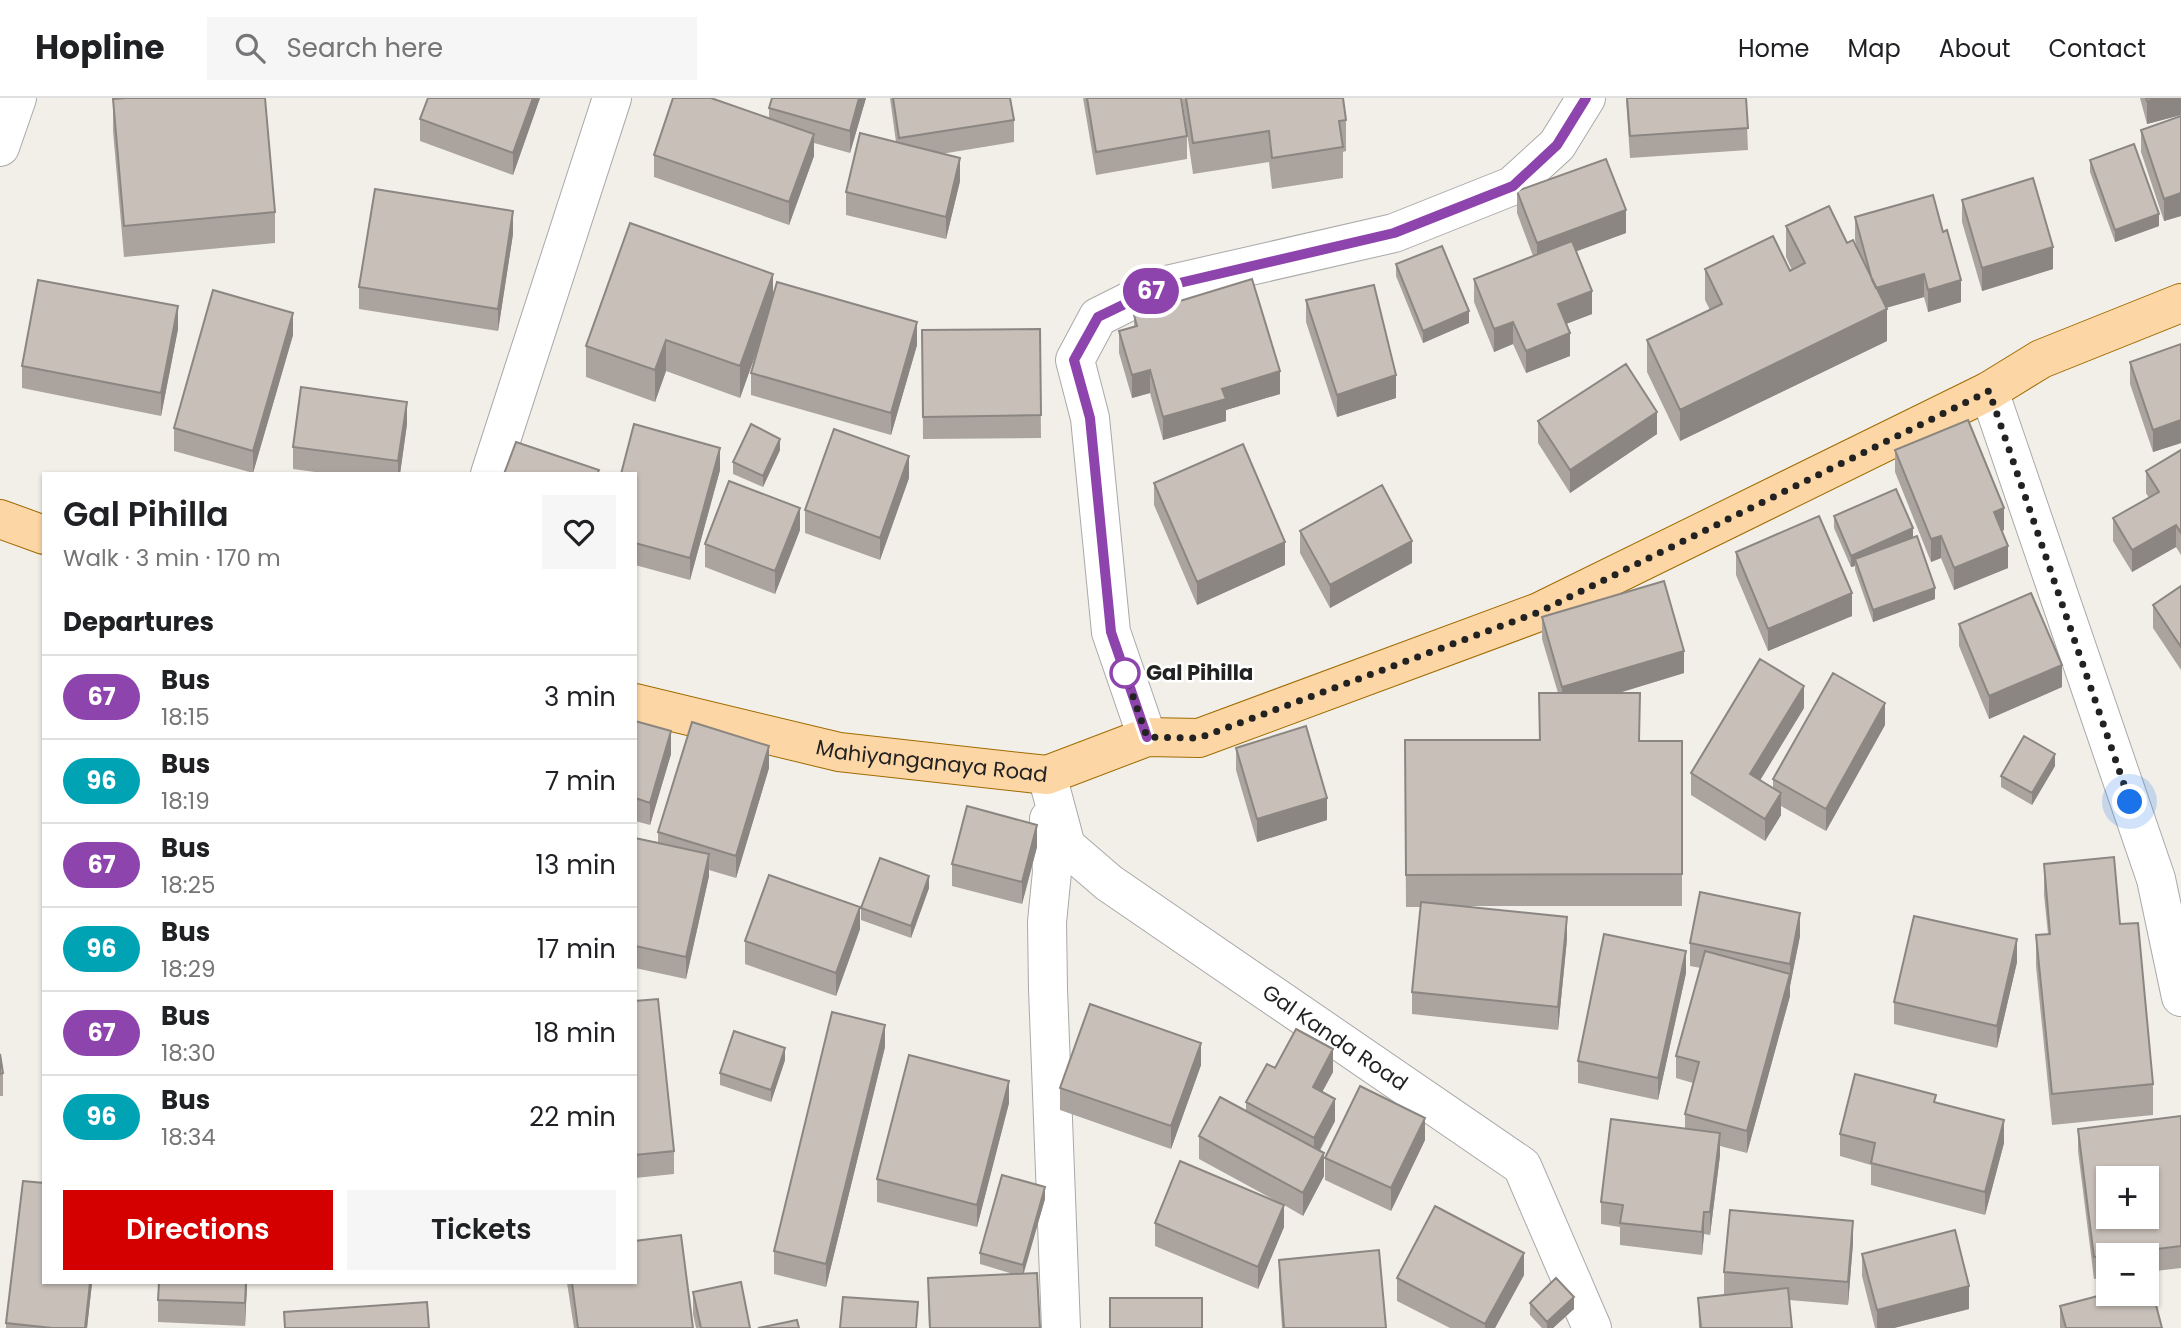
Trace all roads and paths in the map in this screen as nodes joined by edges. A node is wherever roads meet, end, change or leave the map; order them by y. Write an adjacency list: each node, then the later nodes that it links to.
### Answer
1 (17, 98): 4 (street)
2 (612, 98): 7 (street)
3 (1586, 98): 11 (street)
4 (0, 147)
5 (2181, 303): 6 (main road, Mahiyanganaya Road)
6 (1989, 391): 11 (main road, Mahiyanganaya Road); 13 (street)
7 (491, 472)
8 (0, 519): 9 (main road)
9 (42, 534)
10 (637, 703): 12 (main road, Mahiyanganaya Road)
11 (1147, 737): 12 (main road, Mahiyanganaya Road)
12 (1047, 775): 14 (street); 15 (street, Gal Kanda Road)
13 (2181, 997)
14 (1061, 1328)
15 (1592, 1328)

